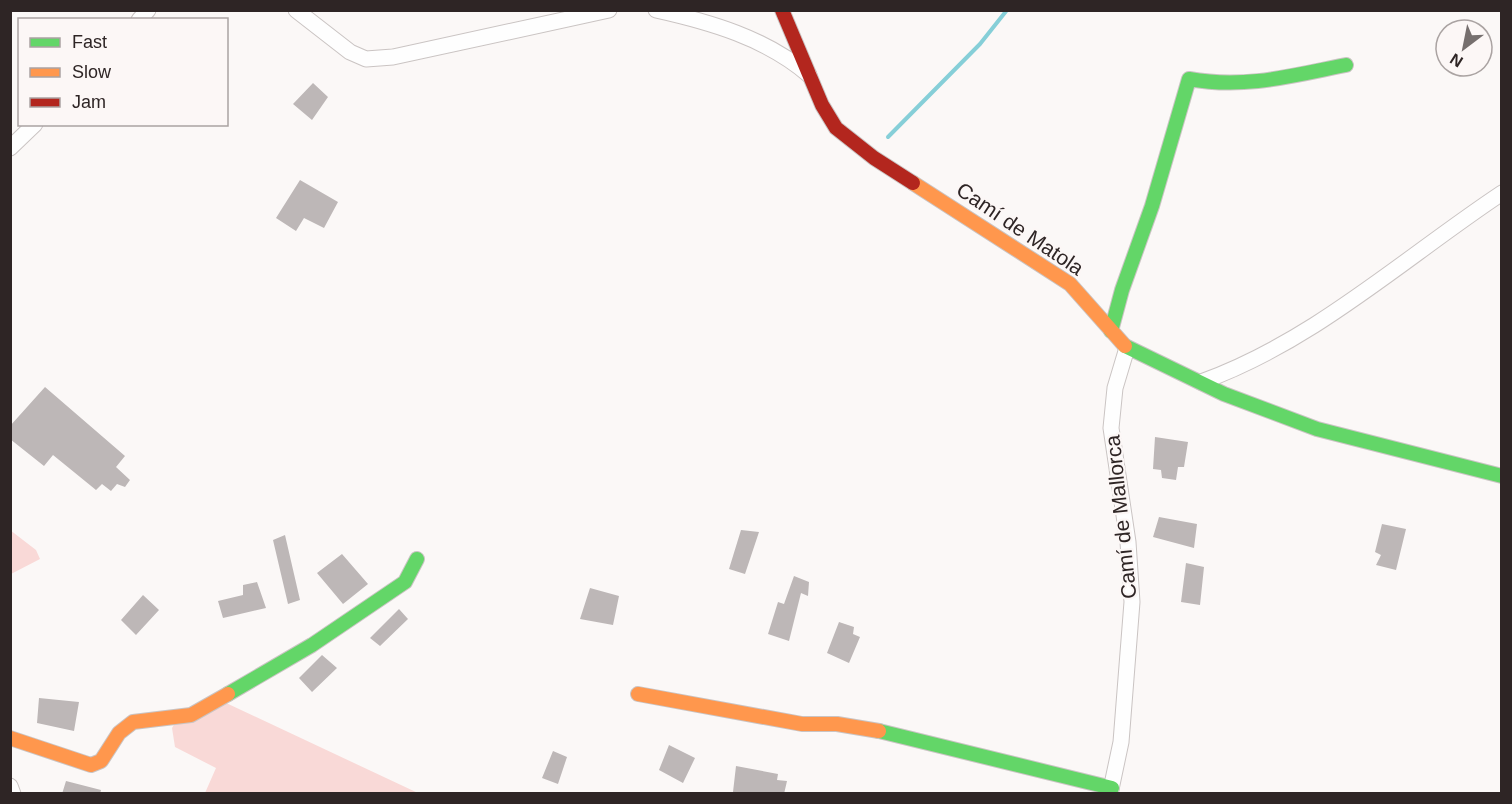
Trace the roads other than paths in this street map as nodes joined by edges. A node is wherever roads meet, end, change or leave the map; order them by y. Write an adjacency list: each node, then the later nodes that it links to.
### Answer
1 (296, 10): 2 (street)
2 (609, 10)
3 (656, 10): 6 (street)
4 (782, 10): 6 (street, Camí de Matola)
5 (1346, 65): 10 (street)
6 (813, 79): 10 (street, Camí de Matola)
7 (32, 126): 8 (street)
8 (10, 148)
9 (1502, 193): 12 (street)
10 (1111, 331): 11 (street, Camí de Matola)
11 (1127, 348): 12 (street, Camí de Matola); 18 (street, Camí de Mallorca)
12 (1201, 382): 13 (street, Camí de Matola)
13 (1502, 476)
14 (417, 559): 16 (street)
15 (638, 694): 18 (street)
16 (10, 738)
17 (10, 786): 19 (street)
18 (1111, 791)
19 (13, 794)

